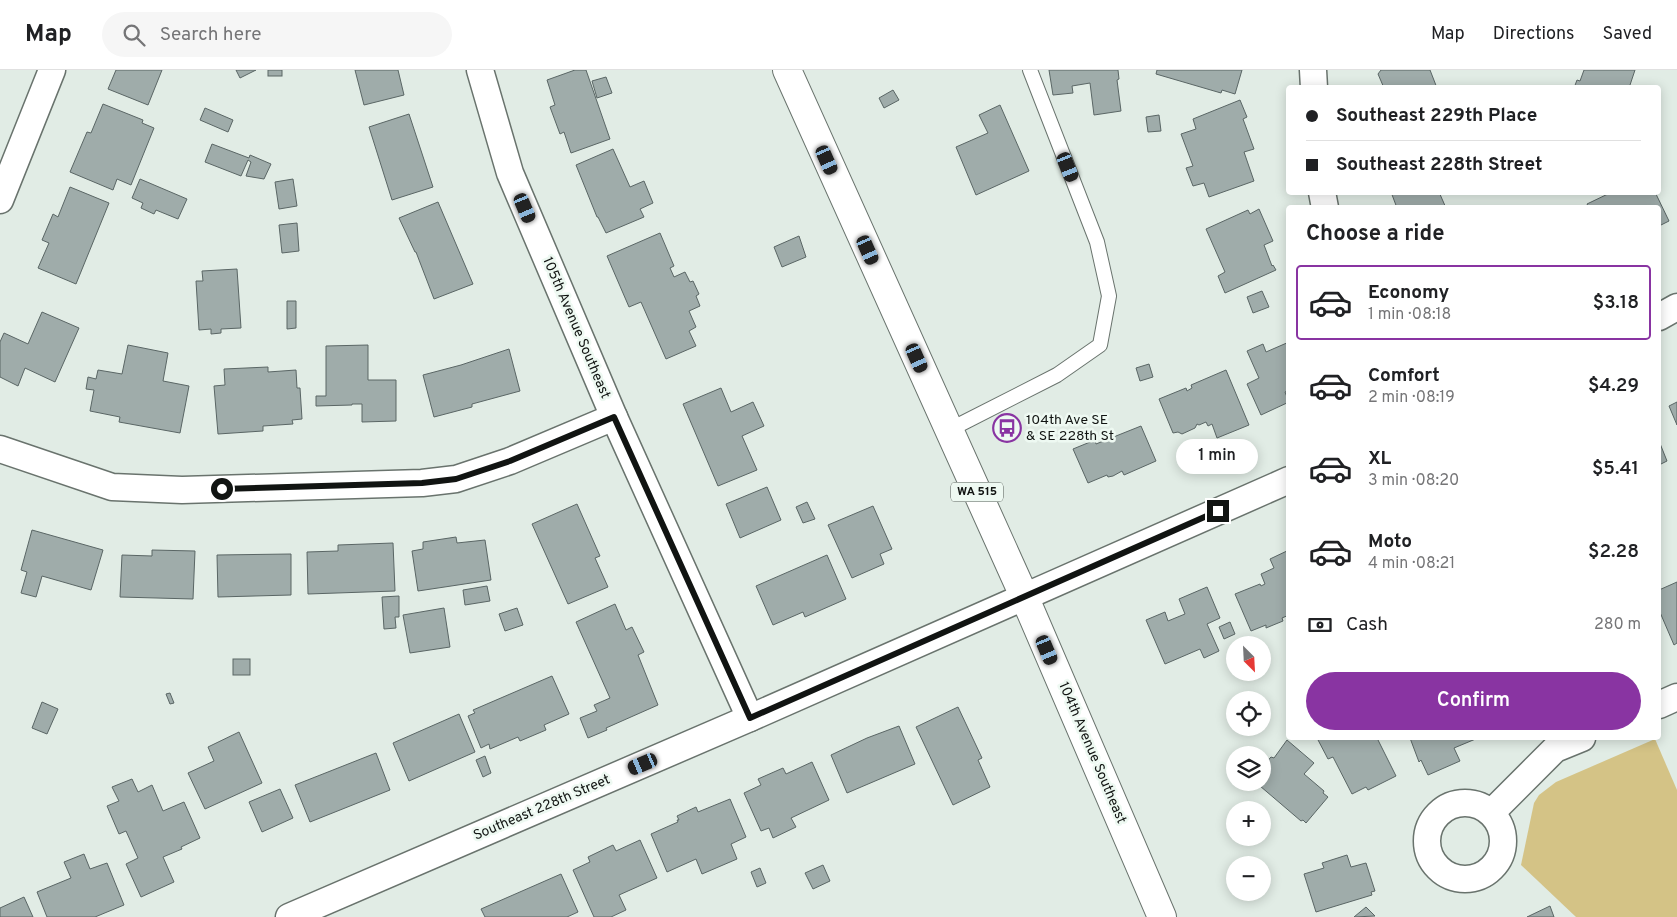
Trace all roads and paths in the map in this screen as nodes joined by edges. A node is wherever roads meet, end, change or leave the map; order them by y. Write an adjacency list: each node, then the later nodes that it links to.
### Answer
1 (52, 70): 7 (street)
2 (480, 70): 10 (street, 105th Avenue Southeast)
3 (787, 70): 11 (main road, 104th Avenue Southeast / WA 515)
4 (1030, 70): 11 (lane)
5 (1313, 70): 6 (street)
6 (1314, 85)
7 (0, 200)
8 (1677, 307): 9 (street)
9 (1661, 316)
10 (614, 417): 12 (street); 17 (street, 105th Avenue Southeast)
11 (949, 430): 14 (main road, 104th Avenue Southeast / WA 515)
12 (0, 448)
13 (1286, 481): 14 (street, Southeast 228th Street)
14 (1024, 596): 17 (street, Southeast 228th Street); 22 (main road, 104th Avenue Southeast / WA 515)
15 (1677, 697): 16 (street)
16 (1661, 704)
17 (750, 718): 21 (street, Southeast 228th Street)
18 (1570, 740): 19 (street)
19 (1553, 743): 20 (street)
20 (1492, 812)
21 (289, 917)
22 (1162, 917)

